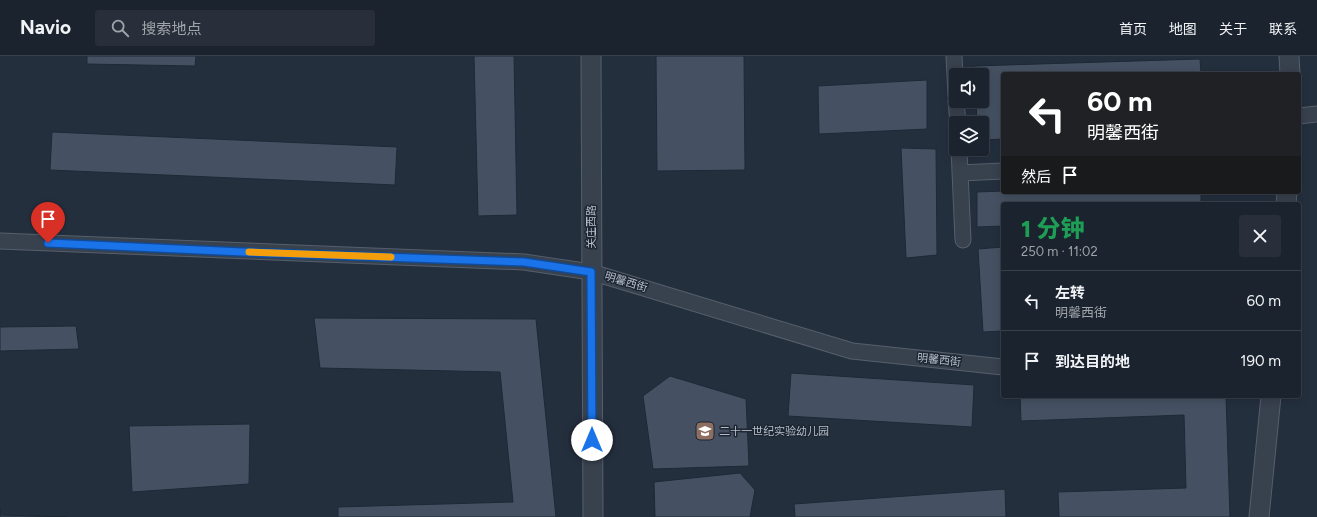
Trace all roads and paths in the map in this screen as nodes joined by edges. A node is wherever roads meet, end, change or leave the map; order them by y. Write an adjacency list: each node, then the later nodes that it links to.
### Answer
1 (591, 56): 13 (street, 关庄西路)
2 (954, 56): 4 (street)
3 (1289, 56): 5 (street)
4 (955, 68)
5 (1290, 72)
6 (1317, 114): 7 (street)
7 (1301, 116)
8 (959, 156): 10 (street)
9 (1001, 171): 10 (street)
10 (960, 173): 11 (street)
11 (962, 240)
12 (0, 241): 13 (street, 明馨西街)
13 (591, 272): 14 (street, 明馨西街); 16 (street, 关庄西路)
14 (1001, 367)
15 (1271, 398): 17 (street)
16 (593, 517)
17 (1259, 517)

